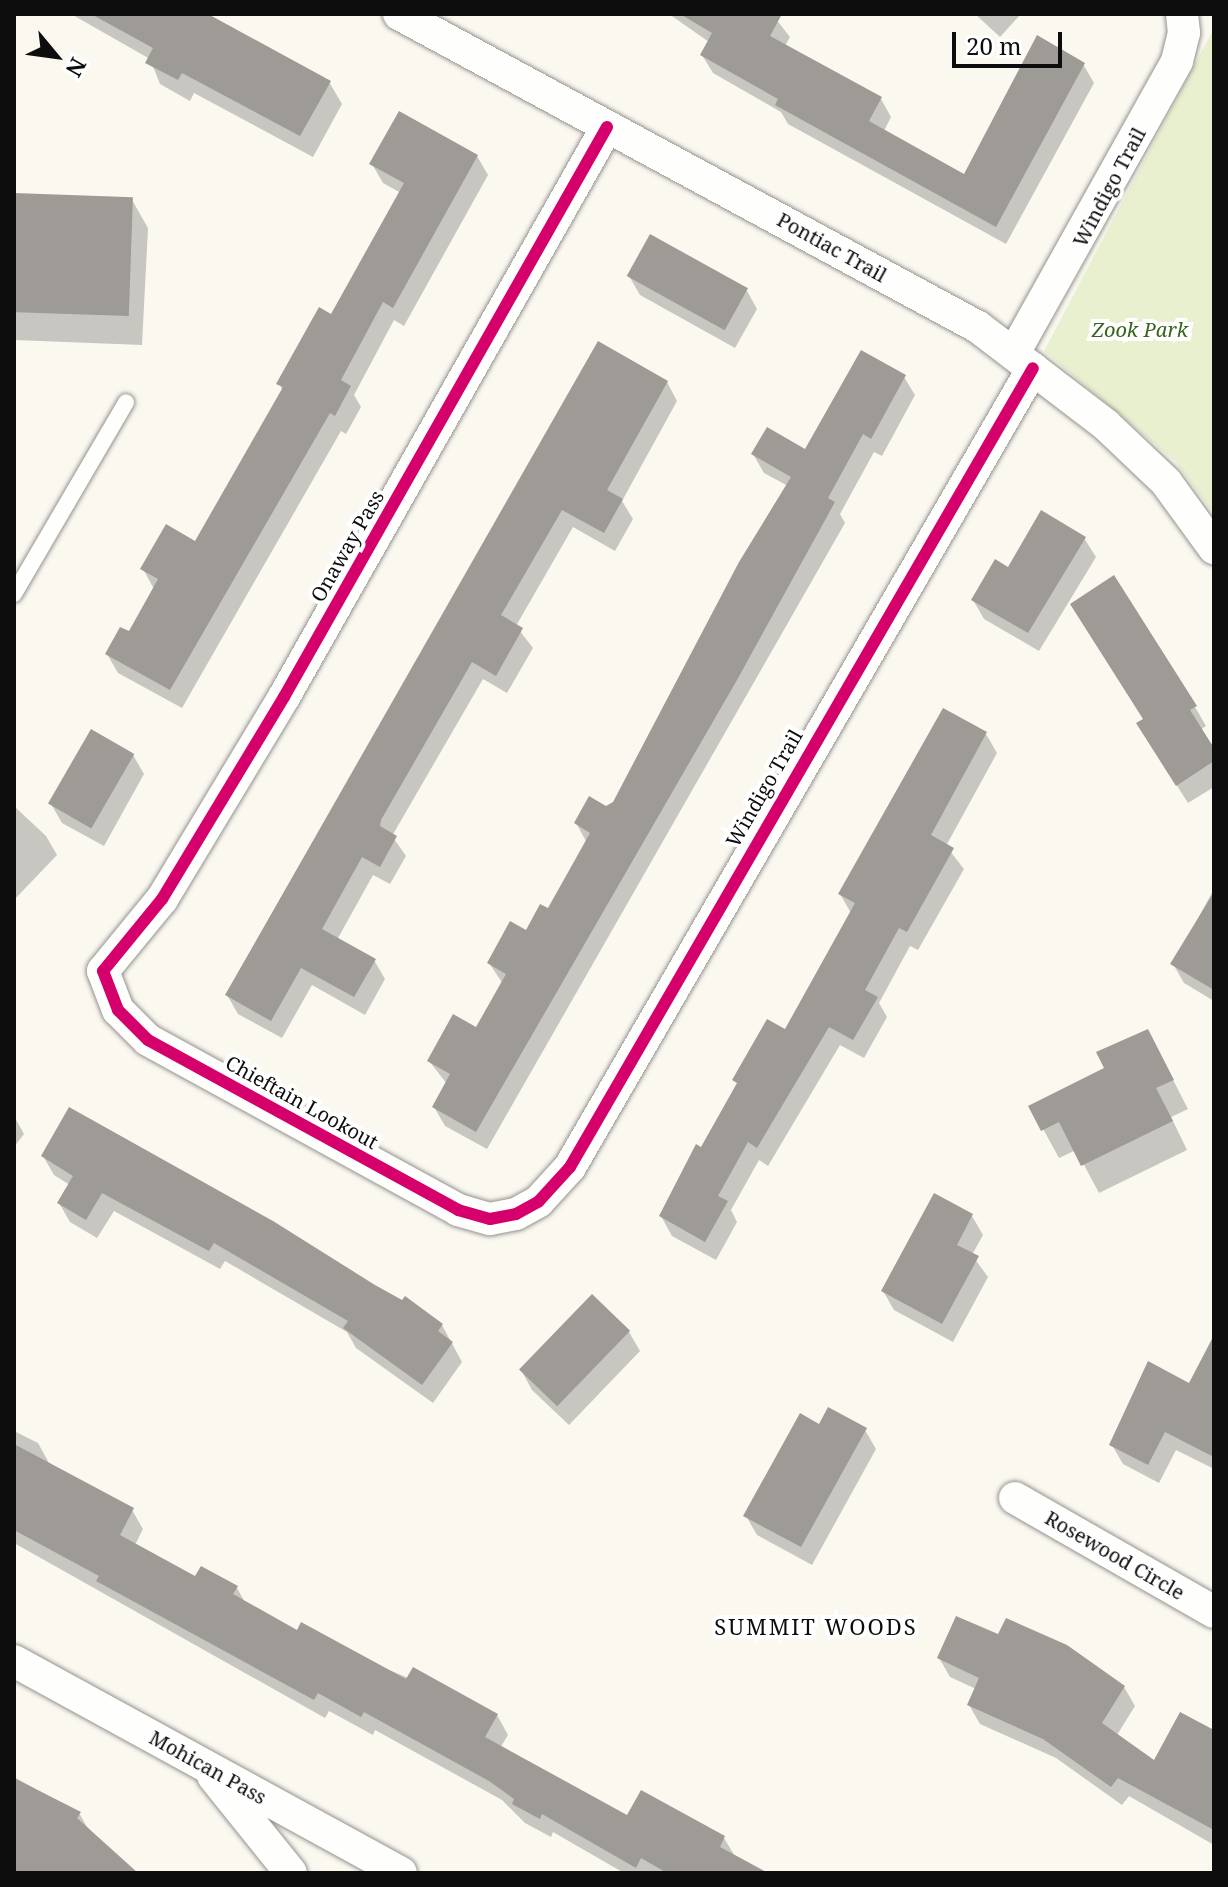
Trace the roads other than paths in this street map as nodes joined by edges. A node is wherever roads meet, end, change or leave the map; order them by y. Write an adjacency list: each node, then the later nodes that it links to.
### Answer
1 (399, 14): 3 (street, Pontiac Trail)
2 (1182, 14): 4 (street, Windigo Trail)
3 (607, 127): 4 (street, Pontiac Trail); 8 (street, Onaway Pass)
4 (1024, 360): 6 (street, Pontiac Trail); 9 (street, Windigo Trail)
5 (126, 402): 7 (lane)
6 (1214, 548)
7 (14, 594)
8 (103, 971): 9 (street, Chieftain Lookout)
9 (516, 1214)
10 (1015, 1498): 11 (street, Rosewood Circle)
11 (1214, 1612)
12 (14, 1661): 13 (street, Mohican Pass)
13 (204, 1765): 14 (street); 15 (street, Mohican Pass)
14 (291, 1873)
15 (401, 1873)

